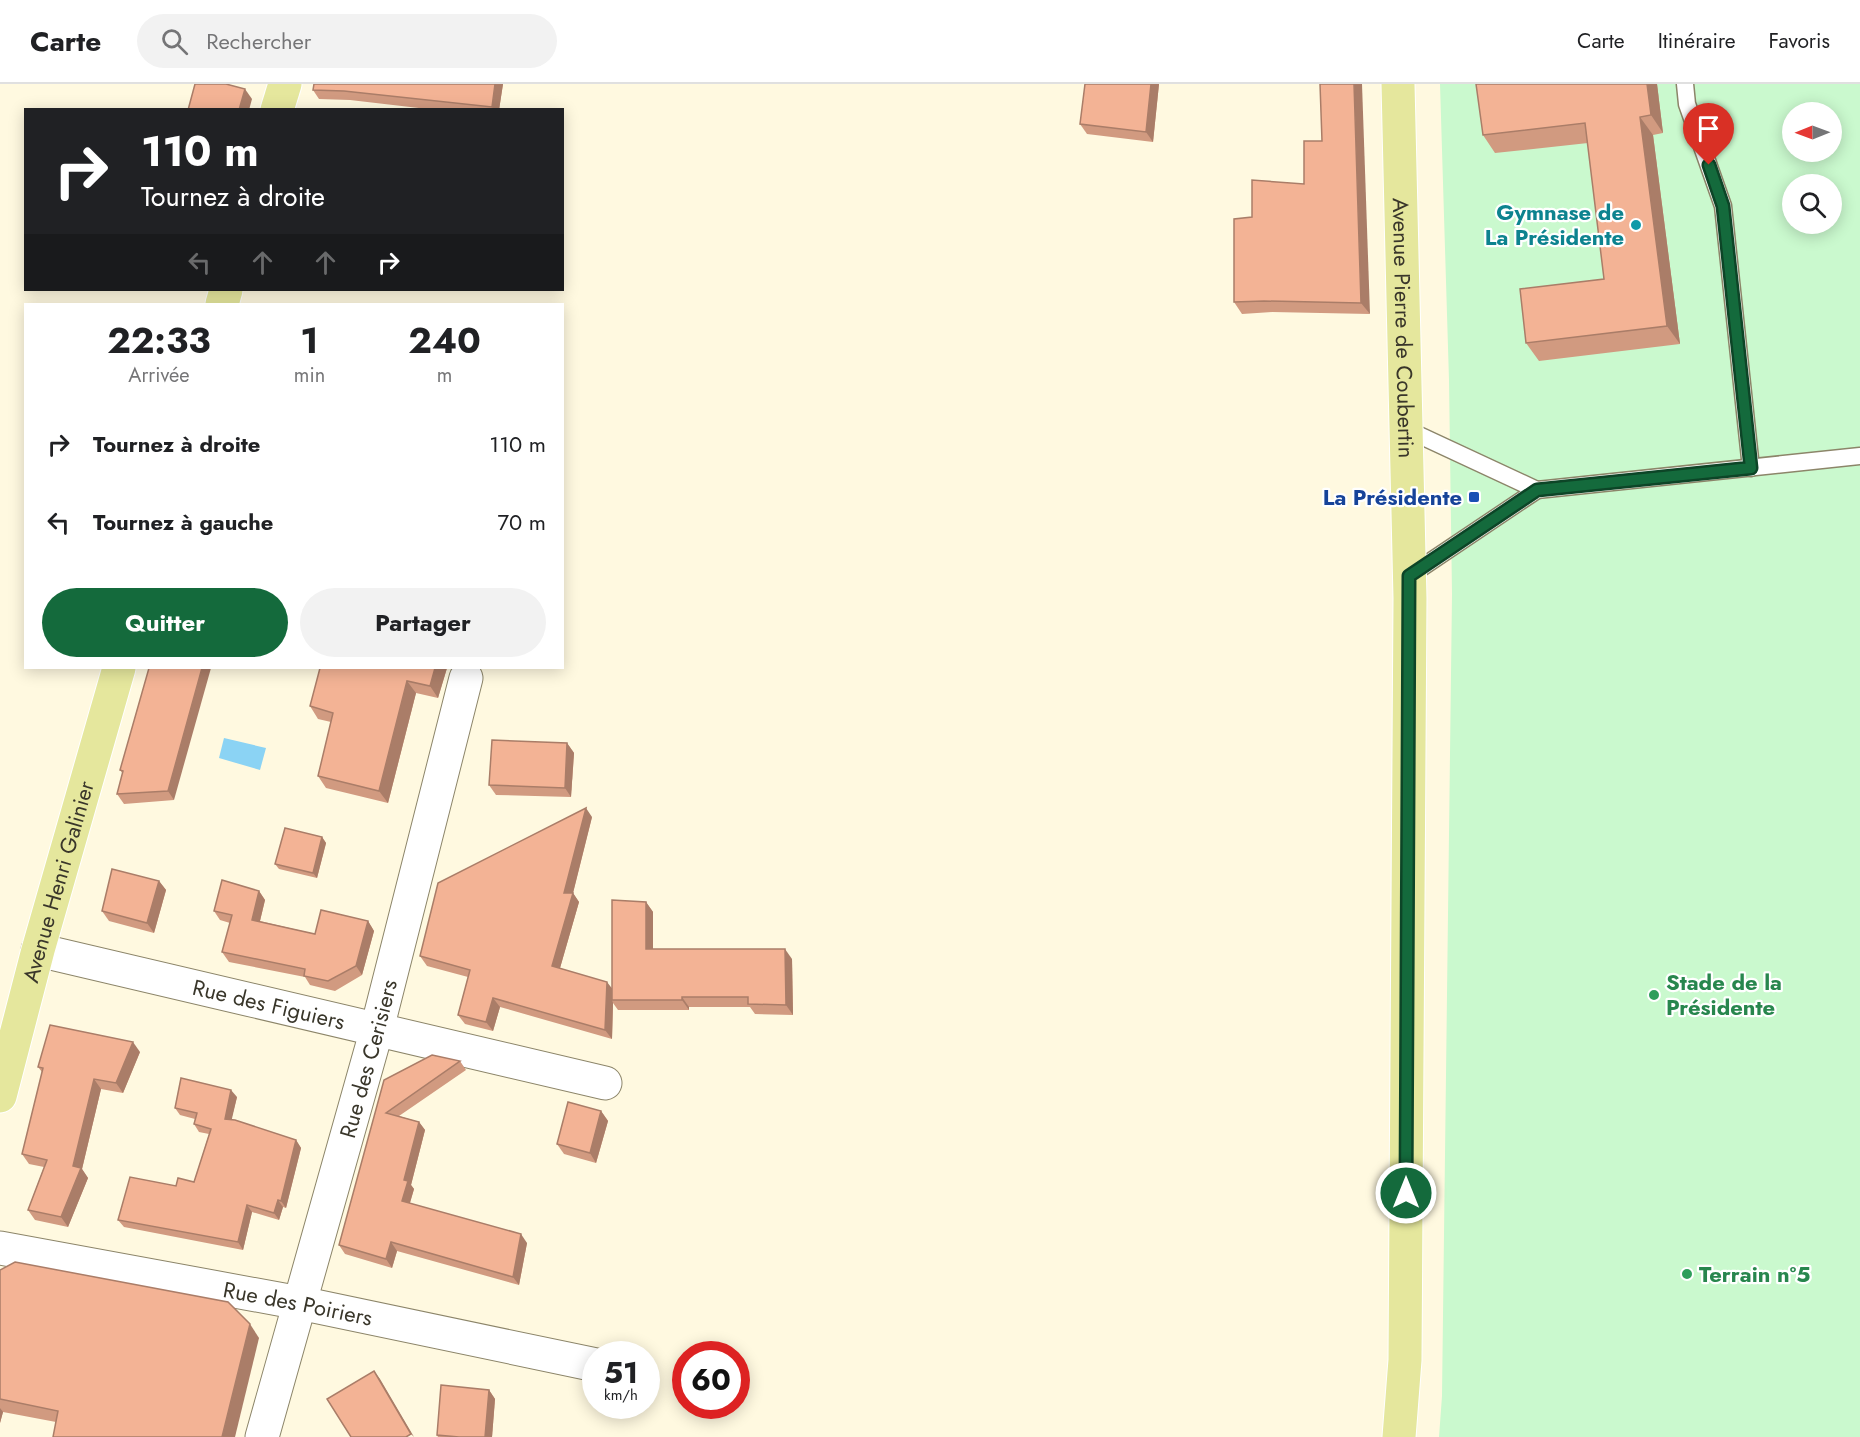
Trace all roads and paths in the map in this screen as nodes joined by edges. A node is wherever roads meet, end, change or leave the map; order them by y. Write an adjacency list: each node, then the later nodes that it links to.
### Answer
1 (285, 84): 4 (main road)
2 (1398, 84): 5 (main road, Avenue Pierre de Coubertin)
3 (1685, 84): 7 (lane)
4 (278, 108)
5 (1406, 429): 8 (lane); 9 (main road, Avenue Pierre de Coubertin)
6 (1860, 456): 7 (lane)
7 (1751, 468): 8 (lane)
8 (1537, 490): 9 (lane)
9 (1409, 576): 20 (main road, Avenue Pierre de Coubertin)
10 (119, 669): 12 (main road, Avenue Henri Galinier)
11 (466, 678): 13 (street, Rue des Cerisiers)
12 (38, 950): 13 (street, Rue des Figuiers); 15 (main road, Avenue Henri Galinier)
13 (377, 1029): 14 (street, Rue des Figuiers); 17 (street, Rue des Cerisiers)
14 (605, 1083)
15 (0, 1096)
16 (0, 1248): 17 (street, Rue des Poiriers)
17 (300, 1303): 18 (street, Rue des Poiriers); 19 (street, Rue des Cerisiers)
18 (582, 1362)
19 (262, 1437)
20 (1399, 1437)

